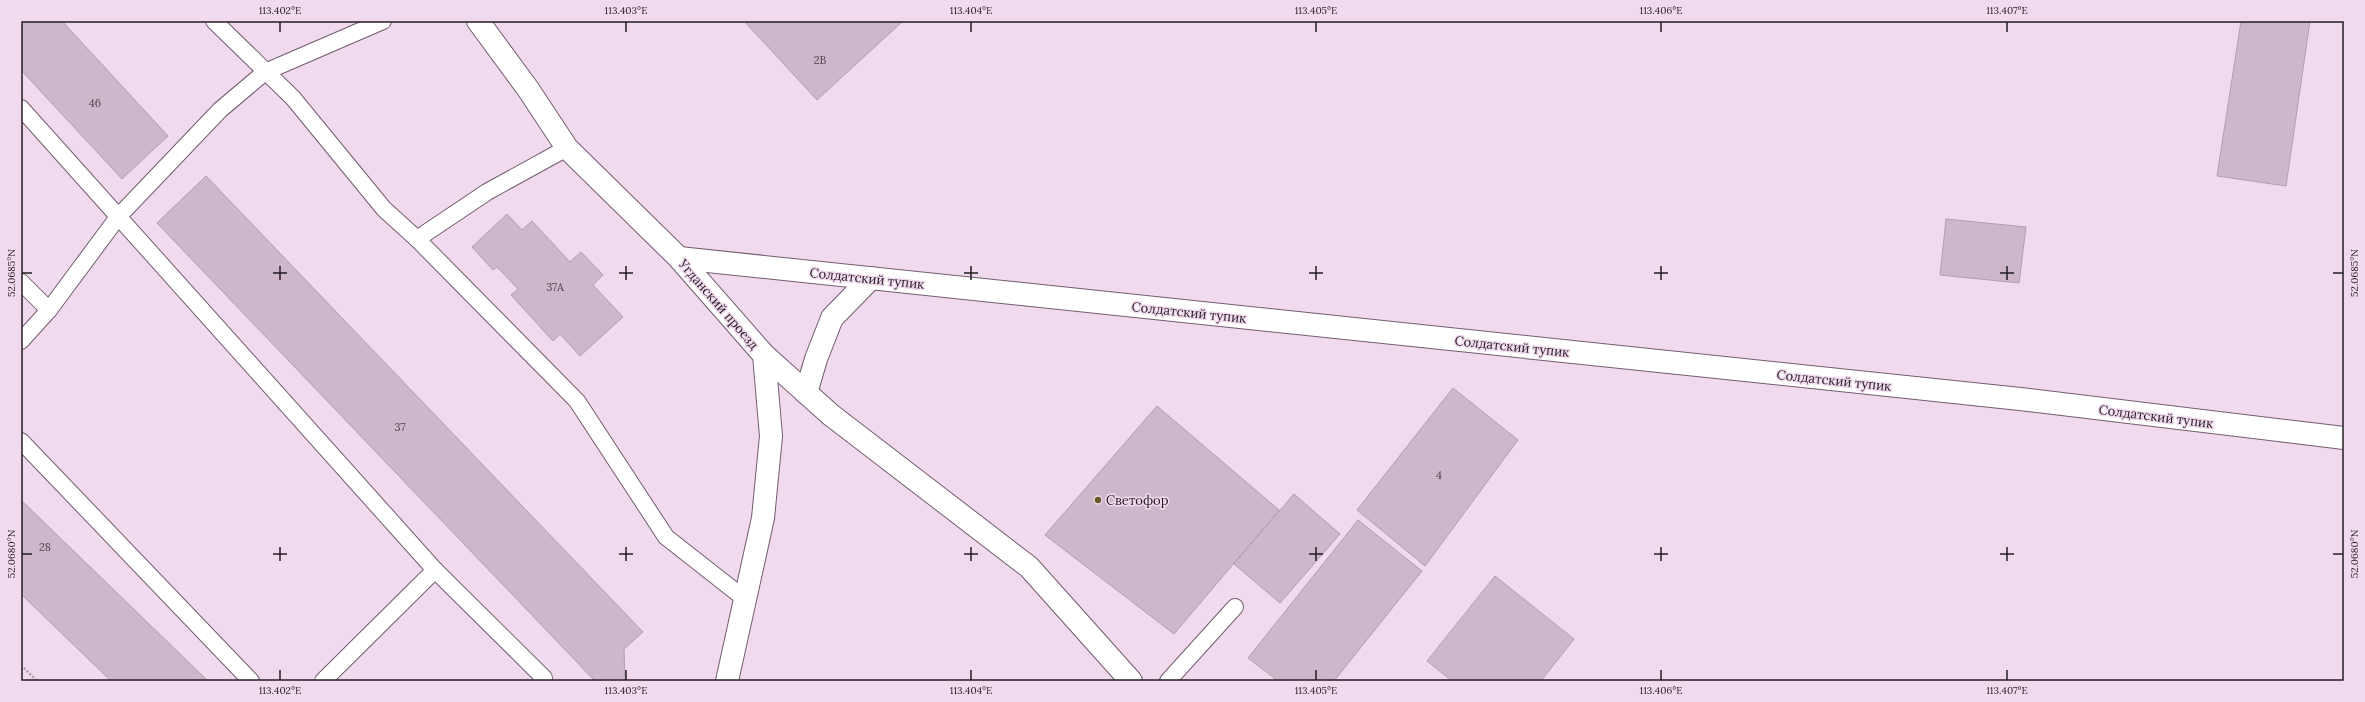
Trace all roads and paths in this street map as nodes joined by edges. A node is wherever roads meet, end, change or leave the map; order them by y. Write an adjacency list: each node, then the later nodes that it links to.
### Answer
1 (214, 21): 4 (lane)
2 (383, 21): 4 (lane)
3 (478, 21): 6 (street, Угданский проезд)
4 (265, 72): 7 (lane); 8 (lane)
5 (21, 108): 7 (lane)
6 (566, 148): 8 (lane); 9 (street, Угданский проезд)
7 (118, 217): 12 (lane); 18 (lane)
8 (417, 239): 19 (lane)
9 (679, 258): 10 (street, Солдатский тупик); 14 (street, Угданский проезд)
10 (871, 278): 15 (street); 16 (street, Солдатский тупик)
11 (21, 282): 12 (lane)
12 (49, 310): 13 (lane)
13 (21, 341)
14 (764, 355): 15 (street); 19 (street, Угданский проезд)
15 (806, 393): 27 (street)
16 (2344, 438)
17 (21, 441): 23 (lane)
18 (435, 570): 24 (lane); 25 (lane)
19 (745, 599): 26 (street, Угданский проезд)
20 (1235, 607): 28 (lane)
21 (21, 665): 22 (path)
22 (37, 681)
23 (251, 681)
24 (323, 681)
25 (541, 681)
26 (727, 681)
27 (1131, 681)
28 (1168, 681)

